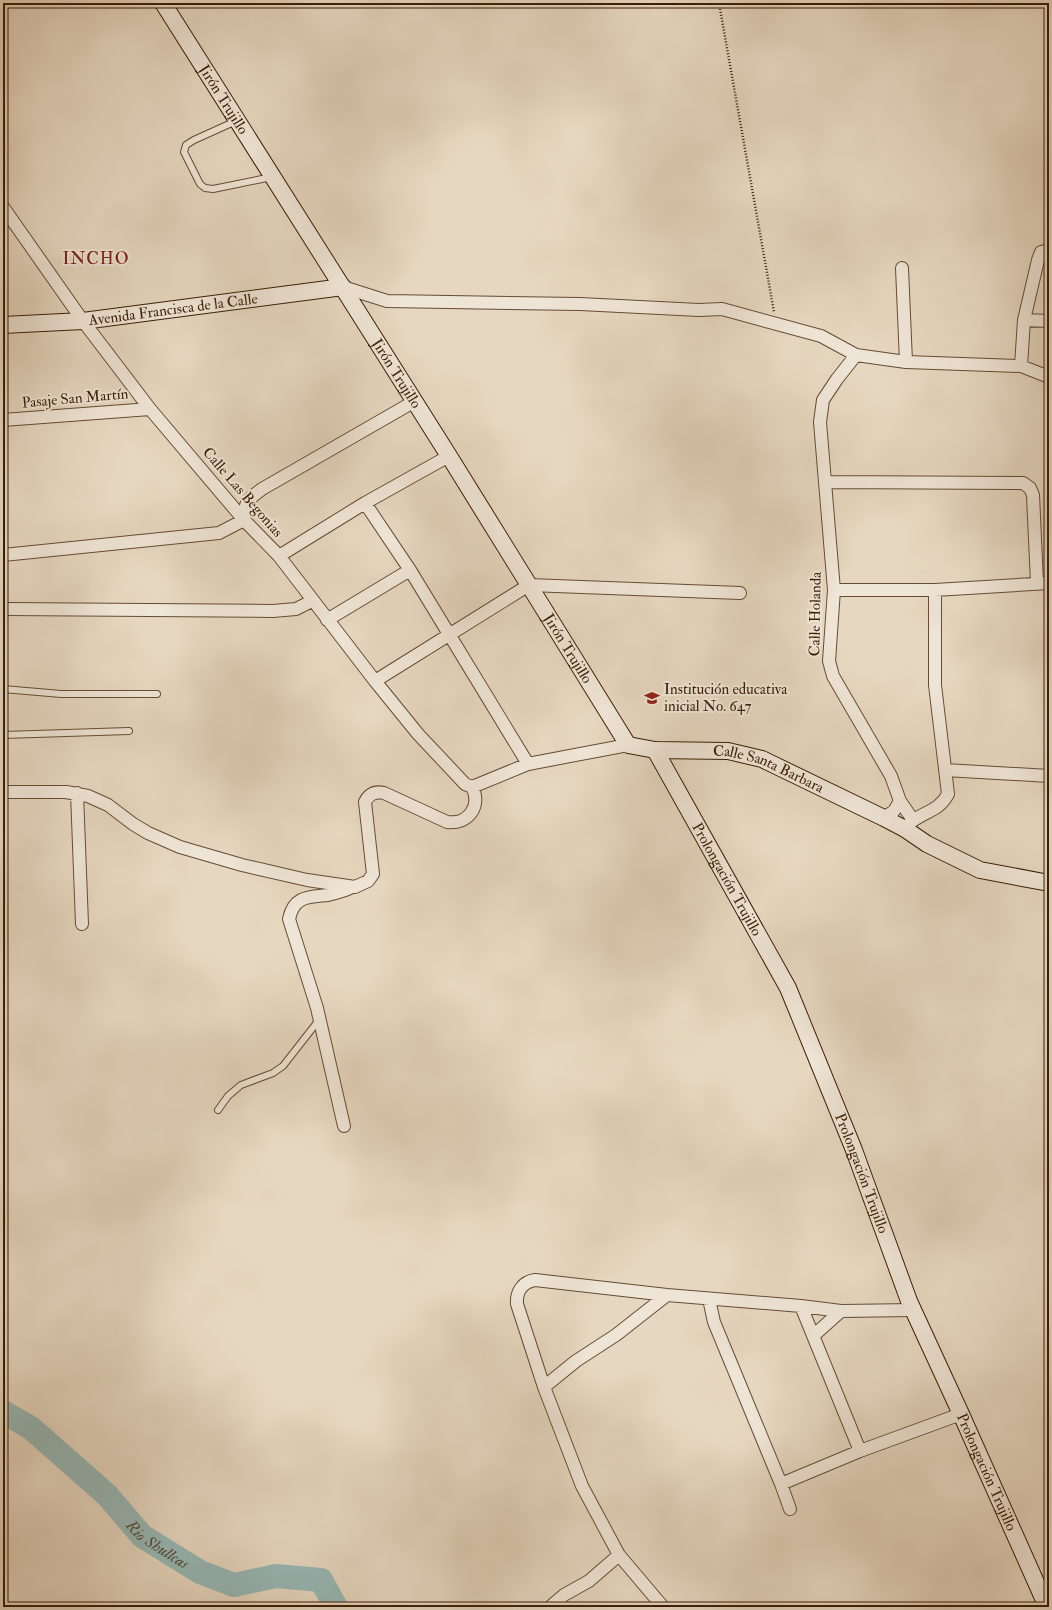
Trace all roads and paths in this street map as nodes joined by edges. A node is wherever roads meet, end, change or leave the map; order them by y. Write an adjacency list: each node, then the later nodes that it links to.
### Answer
1 (163, 3): 3 (street, Jirón Trujillo)
2 (719, 3): 12 (path)
3 (238, 121): 4 (street, Jirón Trujillo); 4 (lane)
4 (273, 177): 8 (street, Jirón Trujillo)
5 (3, 207): 11 (street, Calle Las Begonias)
6 (1049, 250): 9 (street)
7 (902, 268): 15 (street)
8 (343, 287): 11 (street, Avenida Francisca de la Calle); 12 (street); 18 (street, Jirón Trujillo)
9 (1024, 320): 10 (street); 16 (street)
10 (1049, 320)
11 (83, 321): 13 (street, Avenida Francisca de la Calle); 19 (street, Calle Las Begonias)
12 (776, 324): 14 (street)
13 (3, 325)
14 (856, 355): 15 (street); 22 (street, Calle Holanda)
15 (906, 362): 16 (street)
16 (1021, 366): 17 (street)
17 (1049, 377)
18 (415, 401): 21 (street, Jirón Trujillo); 24 (street)
19 (150, 409): 20 (street, Pasaje San Martín); 24 (street, Calle Las Begonias)
20 (3, 420)
21 (449, 456): 23 (street); 29 (street, Jirón Trujillo)
22 (825, 482): 28 (street); 30 (street, Calle Holanda)
23 (365, 503): 26 (street); 27 (street)
24 (244, 520): 25 (street); 26 (street, Calle Las Begonias)
25 (3, 555)
26 (278, 556): 33 (street, Calle Las Begonias)
27 (410, 570): 35 (street); 36 (street)
28 (1043, 583): 31 (street)
29 (529, 585): 32 (street); 36 (street); 42 (street, Jirón Trujillo)
30 (834, 590): 31 (street); 50 (street, Calle Holanda)
31 (935, 590): 45 (street)
32 (740, 593)
33 (312, 601): 34 (street); 35 (street, Calle Las Begonias)
34 (5, 608)
35 (327, 620): 37 (street, Calle Las Begonias)
36 (450, 635): 37 (street); 44 (street)
37 (375, 681): 47 (street, Calle Las Begonias)
38 (3, 689): 39 (lane)
39 (157, 694)
40 (129, 731): 41 (lane)
41 (3, 735)
42 (628, 745): 43 (street, Calle Santa Barbara); 44 (street, Calle Santa Barbara)
43 (655, 750): 51 (street, Calle Santa Barbara); 62 (street, Prolongación Trujillo)
44 (528, 764): 47 (street, Calle Santa Barbara)
45 (945, 770): 46 (street); 52 (street)
46 (1049, 776)
47 (472, 787): 54 (street)
48 (3, 792): 49 (street)
49 (77, 793): 54 (street); 55 (street)
50 (900, 801): 51 (street); 52 (street, Calle Holanda)
51 (884, 818): 52 (street, Calle Santa Barbara)
52 (909, 824): 53 (street, Calle Santa Barbara)
53 (1049, 883)
54 (355, 887): 56 (street)
55 (82, 924)
56 (320, 1020): 57 (lane); 58 (street)
57 (218, 1110)
58 (344, 1126)
59 (667, 1295): 60 (street); 65 (street); 65 (street)
60 (709, 1299): 61 (street); 68 (street)
61 (801, 1306): 63 (street); 64 (street)
62 (914, 1310): 63 (street); 66 (street, Prolongación Trujillo)
63 (841, 1311): 64 (street)
64 (813, 1336): 67 (street)
65 (544, 1387): 70 (street)
66 (961, 1414): 67 (street); 73 (street, Prolongación Trujillo)
67 (860, 1451): 68 (street)
68 (781, 1484): 69 (street)
69 (790, 1509)
70 (619, 1555): 71 (street); 72 (street)
71 (550, 1607)
72 (663, 1607)
73 (1047, 1607)

